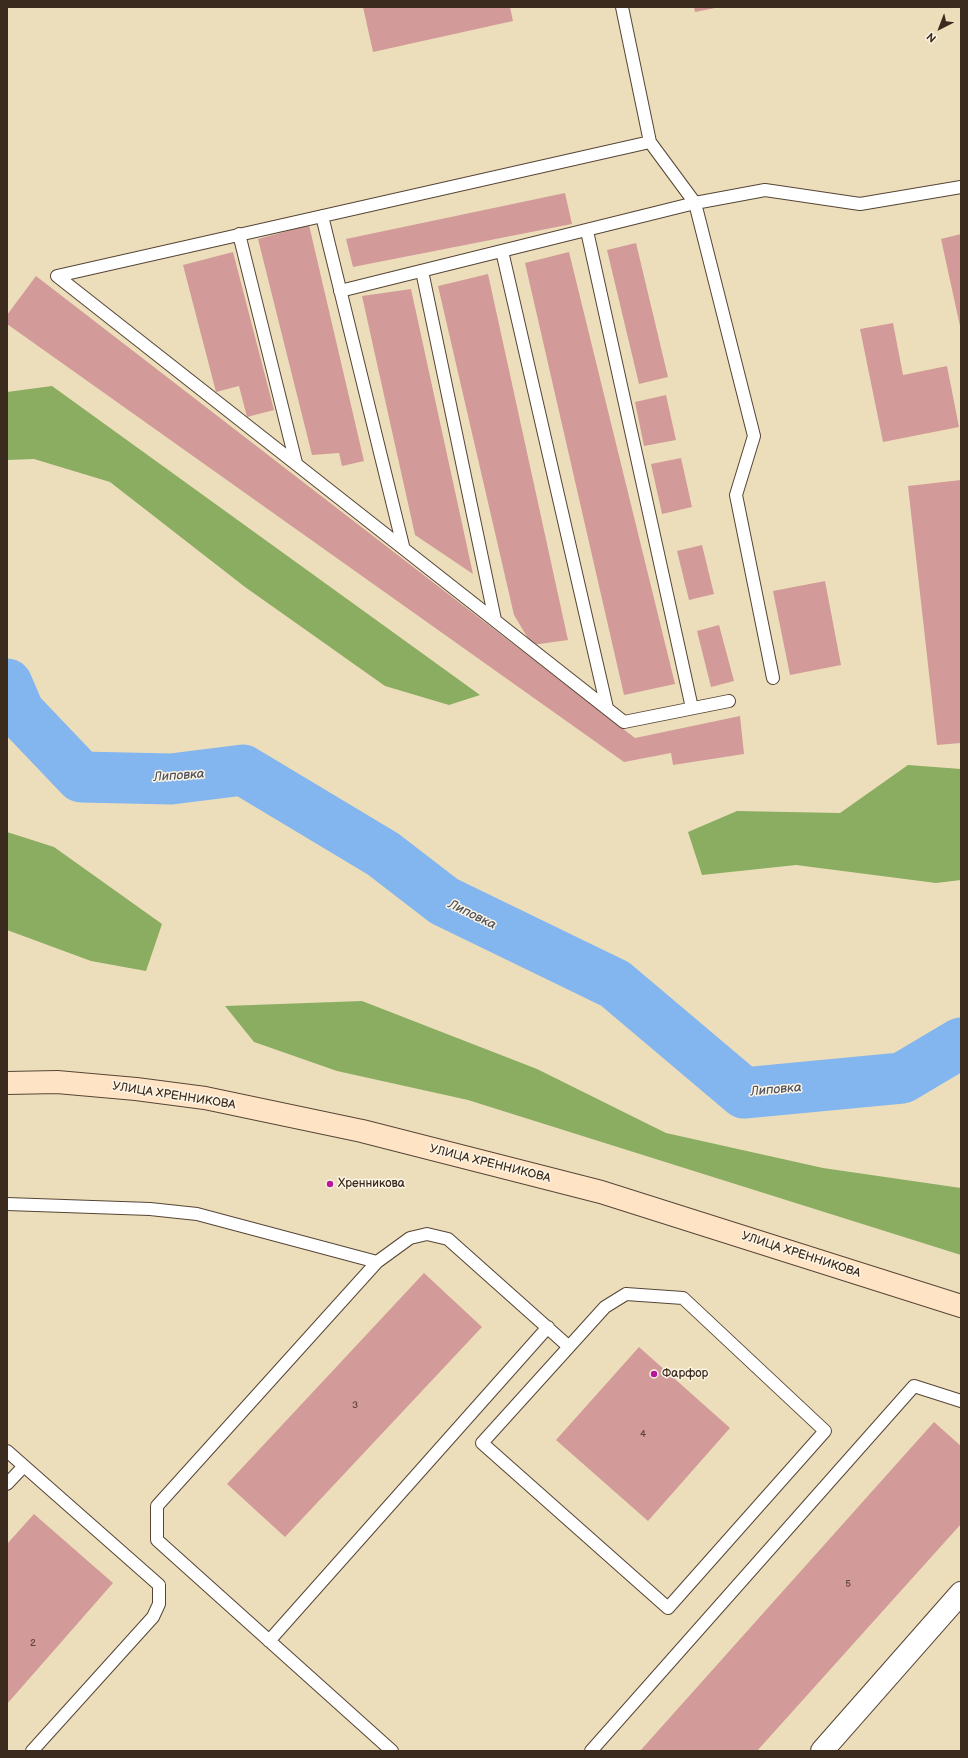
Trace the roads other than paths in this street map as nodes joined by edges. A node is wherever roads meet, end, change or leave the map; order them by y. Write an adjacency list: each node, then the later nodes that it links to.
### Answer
1 (622, 7): 2 (lane)
2 (650, 142): 4 (lane); 5 (lane)
3 (961, 187): 4 (lane)
4 (695, 203): 6 (lane); 14 (lane)
5 (322, 216): 7 (lane); 10 (lane)
6 (586, 231): 8 (lane); 17 (lane)
7 (239, 234): 11 (lane); 11 (lane)
8 (502, 251): 9 (lane); 16 (lane)
9 (422, 271): 10 (lane); 13 (lane)
10 (340, 291): 12 (lane)
11 (296, 463): 12 (lane)
12 (403, 546): 13 (lane)
13 (495, 620): 16 (lane)
14 (773, 678)
15 (729, 701): 17 (lane)
16 (606, 708): 17 (lane)
17 (692, 708)
18 (7, 1083): 21 (street, УЛИЦА ХРЕННИКОВА)
19 (7, 1204): 20 (lane)
20 (377, 1262): 22 (lane); 29 (lane)
21 (961, 1306)
22 (548, 1327): 23 (lane); 29 (lane)
23 (568, 1346): 23 (lane)
24 (961, 1401): 32 (lane)
25 (7, 1451): 26 (lane)
26 (24, 1466): 27 (lane); 30 (lane)
27 (7, 1484)
28 (961, 1593): 33 (street)
29 (269, 1641): 31 (lane)
30 (32, 1751)
31 (392, 1751)
32 (590, 1751)
33 (822, 1751)

